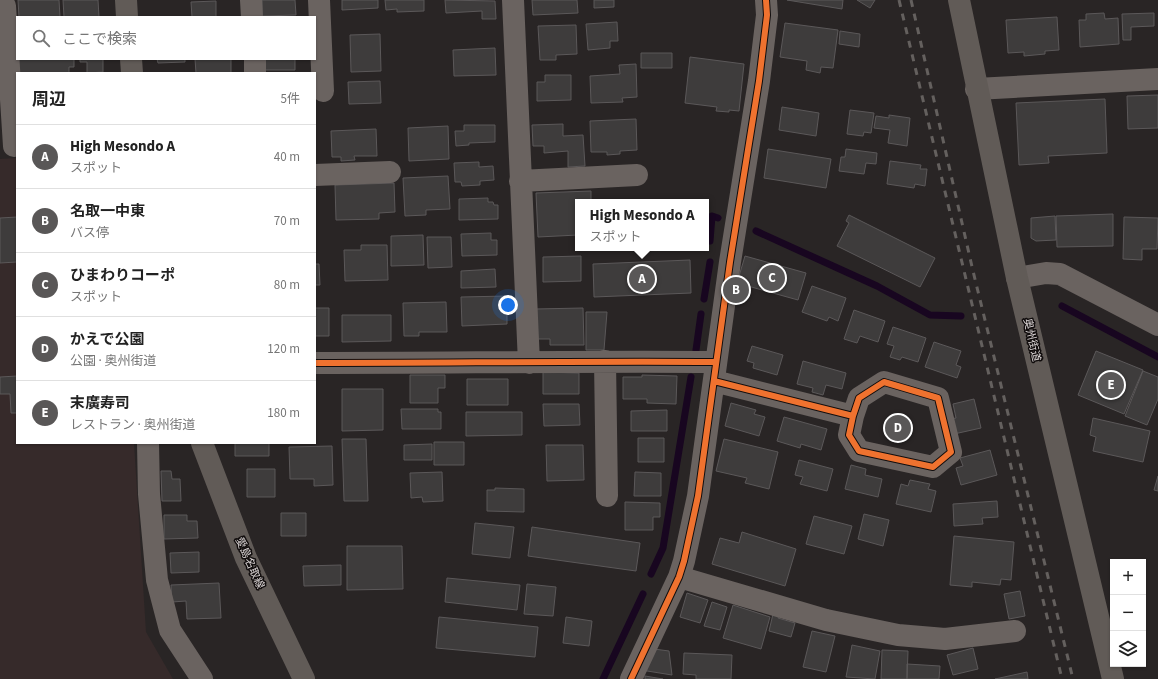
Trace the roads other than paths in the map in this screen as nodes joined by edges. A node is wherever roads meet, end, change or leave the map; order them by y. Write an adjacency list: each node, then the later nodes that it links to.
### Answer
1 (126, 0): 8 (main road)
2 (251, 0): 9 (street)
3 (319, 0): 16 (street)
4 (513, 0): 21 (street)
5 (766, 0): 27 (street)
6 (959, 0): 15 (main road, 奥州街道)
7 (0, 6): 17 (street)
8 (127, 16)
9 (252, 16)
10 (131, 60): 12 (main road)
11 (255, 60): 13 (street)
12 (132, 72)
13 (256, 72)
14 (1158, 79): 15 (street)
15 (976, 89): 22 (main road, 奥州街道)
16 (323, 91)
17 (10, 146)
18 (390, 172): 19 (street)
19 (316, 175)
20 (637, 175): 21 (street)
21 (520, 181): 26 (street)
22 (1017, 278): 23 (street); 37 (main road, 奥州街道)
23 (1158, 325)
24 (605, 361): 26 (street); 27 (street); 31 (street)
25 (316, 363): 26 (street)
26 (529, 363)
27 (715, 372): 28 (street); 32 (street)
28 (853, 416): 28 (street)
29 (148, 444): 34 (street)
30 (202, 444): 35 (main road, 愛島名取線)
31 (607, 496)
32 (679, 577): 33 (street); 36 (street)
33 (1015, 631)
34 (202, 679)
35 (304, 679)
36 (631, 679)
37 (1113, 679)

